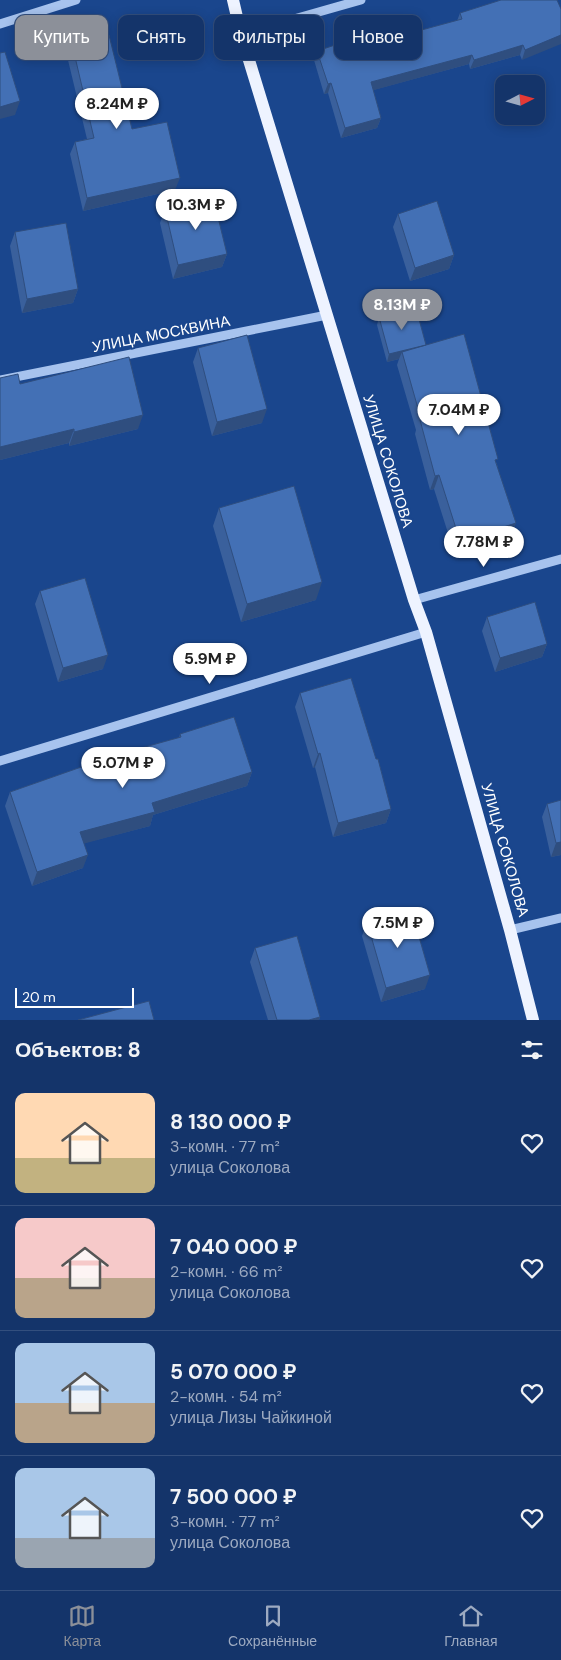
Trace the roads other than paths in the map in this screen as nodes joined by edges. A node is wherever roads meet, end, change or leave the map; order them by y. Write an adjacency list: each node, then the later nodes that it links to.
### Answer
1 (76, 0): 6 (street)
2 (232, 0): 4 (main road, УЛИЦА СОКОЛОВА)
3 (361, 0): 5 (street)
4 (236, 15)
5 (308, 15)
6 (0, 24)
7 (249, 60): 8 (main road, УЛИЦА СОКОЛОВА)
8 (327, 315): 9 (street, УЛИЦА МОСКВИНА); 11 (main road, УЛИЦА СОКОЛОВА)
9 (0, 380)
10 (561, 560): 11 (street)
11 (414, 600): 12 (main road, УЛИЦА СОКОЛОВА)
12 (426, 632): 13 (street); 15 (main road, УЛИЦА СОКОЛОВА)
13 (0, 760)
14 (561, 918): 15 (street)
15 (510, 930): 16 (main road, УЛИЦА СОКОЛОВА)
16 (533, 1020)

